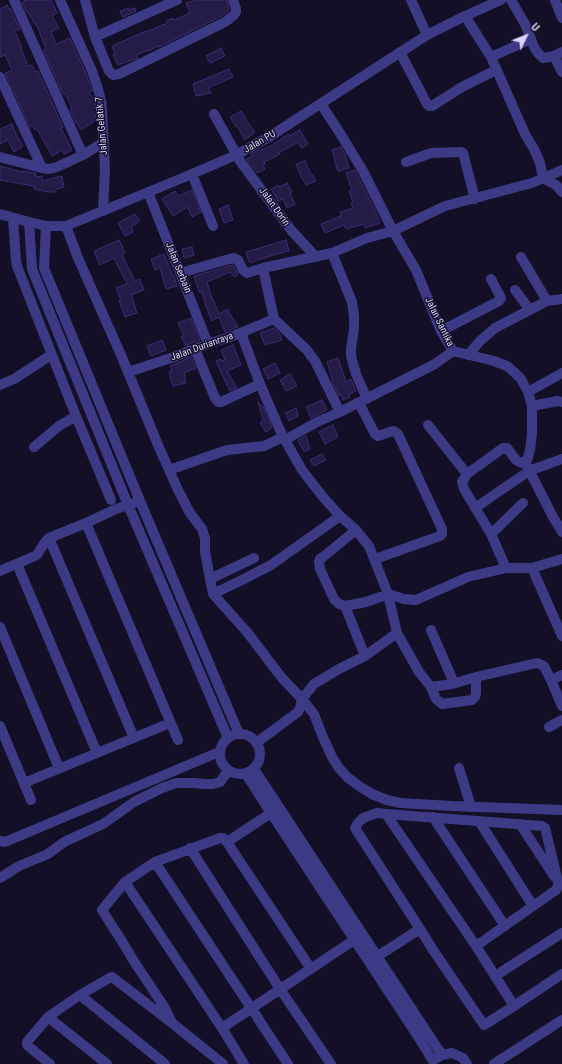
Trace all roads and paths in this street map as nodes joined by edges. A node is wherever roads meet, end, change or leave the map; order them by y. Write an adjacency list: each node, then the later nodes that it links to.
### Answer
1 (14, 0): 24 (street)
2 (60, 0): 23 (street, Jalan Gelatik 7)
3 (85, 0): 13 (street)
4 (177, 0): 13 (street)
5 (233, 0): 13 (street)
6 (411, 0): 12 (street)
7 (501, 0): 10 (street, Jalan PU)
8 (511, 0): 14 (street)
9 (555, 0): 11 (street)
10 (465, 16): 12 (street, Jalan PU); 17 (street)
11 (562, 18)
12 (427, 35): 15 (street, Jalan PU)
13 (96, 37)
14 (531, 39): 16 (street); 17 (street)
15 (400, 52): 18 (street); 21 (street, Jalan PU)
16 (558, 54): 19 (street)
17 (491, 57): 18 (street)
18 (496, 70): 31 (street)
19 (562, 72)
20 (0, 76): 28 (street)
21 (320, 104): 25 (street, Jalan PU); 42 (street, Jalan Santika)
22 (214, 114): 25 (street, Jalan Dorin)
23 (104, 142): 24 (street); 35 (street, Jalan Gelatik 7)
24 (83, 155): 28 (street)
25 (236, 155): 30 (street, Jalan PU); 44 (street, Jalan Dorin)
26 (0, 157): 28 (street)
27 (406, 162): 34 (street)
28 (42, 168)
29 (562, 170): 31 (street)
30 (192, 174): 32 (street, Jalan PU); 41 (street)
31 (543, 178): 33 (street); 34 (street)
32 (148, 192): 35 (street, Jalan PU); 47 (street, Jalan Serbain)
33 (562, 192)
34 (475, 199): 42 (street)
35 (103, 211): 40 (street, Jalan PU)
36 (0, 214): 37 (street, Jalan PU)
37 (13, 218): 38 (street, Jalan PU); 59 (street)
38 (29, 222): 39 (street, Jalan PU); 81 (street)
39 (46, 226): 40 (street, Jalan PU); 79 (street)
40 (66, 226): 61 (street)
41 (213, 226)
42 (393, 230): 43 (street); 54 (street, Jalan Santika)
43 (332, 253): 44 (street); 66 (street)
44 (316, 257): 46 (street)
45 (521, 257): 51 (street)
46 (263, 268): 47 (street); 53 (street)
47 (180, 273): 56 (street, Jalan Serbain)
48 (491, 279): 54 (street)
49 (515, 290): 52 (street)
50 (562, 299): 51 (street)
51 (547, 301): 52 (street)
52 (530, 310): 60 (street)
53 (274, 319): 55 (street, Jalan Durianraya); 69 (street)
54 (441, 331): 58 (street, Jalan Santika)
55 (241, 333): 56 (street, Jalan Durianraya); 63 (street)
56 (208, 344): 57 (street, Jalan Durianraya)
57 (195, 348): 61 (street, Jalan Durianraya); 63 (street)
58 (453, 351): 60 (street, Jalan Santika); 66 (street)
59 (51, 355): 64 (street); 70 (street)
60 (468, 355): 65 (street, Jalan Santika)
61 (128, 372): 76 (street)
62 (562, 373): 65 (street)
63 (260, 384): 72 (street)
64 (0, 385)
65 (528, 392): 68 (street, Jalan Santika)
66 (363, 401): 69 (street); 91 (street)
67 (562, 402): 68 (street)
68 (532, 406): 75 (street, Jalan Santika)
69 (340, 412): 72 (street)
70 (76, 416): 73 (street); 78 (street)
71 (428, 425): 77 (street)
72 (284, 439): 76 (street); 83 (street)
73 (34, 447)
74 (562, 459): 75 (street)
75 (528, 467): 77 (street); 82 (street); 86 (street)
76 (169, 470): 96 (street)
77 (467, 474): 82 (street)
78 (111, 500)
79 (140, 501): 81 (street); 116 (street)
80 (523, 503): 87 (street)
81 (128, 505): 84 (street); 118 (street)
82 (475, 508): 87 (street)
83 (340, 516): 85 (street); 97 (street)
84 (86, 523): 88 (street); 113 (street)
85 (356, 530): 91 (street); 99 (street)
86 (562, 532)
87 (490, 534): 93 (street)
88 (49, 538): 92 (street); 117 (street)
89 (254, 558): 96 (street)
90 (562, 558): 94 (street)
91 (375, 559): 98 (street)
92 (17, 564): 95 (street); 122 (street)
93 (506, 568): 94 (street); 98 (street)
94 (532, 568): 103 (street)
95 (0, 571)
96 (210, 579): 97 (street)
97 (213, 594): 110 (street)
98 (388, 594): 99 (street); 102 (street)
99 (345, 606): 104 (street)
100 (0, 627): 123 (street)
101 (431, 630): 108 (street)
102 (397, 633): 104 (street); 109 (street)
103 (562, 636)
104 (365, 656): 110 (street)
105 (562, 675): 107 (street)
106 (476, 676): 107 (street); 108 (street); 109 (street)
107 (551, 680): 111 (street)
108 (454, 683): 109 (street)
109 (431, 687)
110 (302, 699): 120 (street); 129 (street)
111 (562, 706)
112 (562, 720): 115 (street)
113 (170, 723): 117 (street); 119 (street)
114 (0, 726): 127 (street)
115 (549, 726)
116 (239, 734): 118 (street); 120 (street)
117 (134, 738): 122 (street)
118 (228, 738): 121 (street)
119 (178, 740)
120 (256, 743): 126 (street)
121 (219, 752): 125 (street); 136 (street)
122 (97, 753): 123 (street)
123 (59, 768): 127 (street)
124 (458, 768): 129 (street)
125 (228, 771): 126 (street); 140 (street)
126 (250, 771): 131 (street); 147 (street)
127 (24, 783): 128 (street)
128 (31, 800)
129 (471, 807): 130 (street)
130 (562, 810)
131 (271, 813): 137 (street); 147 (street)
132 (386, 814): 133 (street); 145 (street); 148 (street)
133 (433, 817): 134 (street); 144 (street)
134 (479, 821): 135 (street); 143 (street)
135 (520, 824): 142 (street); 142 (street)
136 (0, 841)
137 (228, 842): 138 (street); 150 (street)
138 (190, 848): 139 (street); 153 (street)
139 (155, 862): 141 (street); 156 (street)
140 (0, 878)
141 (125, 882): 159 (street); 160 (street)
142 (558, 882): 143 (street)
143 (533, 906): 144 (street)
144 (505, 926): 148 (street)
145 (420, 929): 149 (street); 155 (street)
146 (562, 933): 152 (street)
147 (359, 937): 149 (street); 150 (street); 161 (street)
148 (476, 946): 152 (street)
149 (378, 956): 161 (street)
150 (311, 969): 153 (street)
151 (562, 974): 155 (street)
152 (495, 976): 155 (street)
153 (280, 989): 156 (street); 168 (street)
154 (80, 995): 157 (street); 159 (street); 164 (street)
155 (514, 1006)
156 (251, 1008): 160 (street); 167 (street)
157 (48, 1017): 162 (street); 163 (street)
158 (562, 1020): 170 (street)
159 (172, 1023): 165 (street)
160 (222, 1028): 166 (street)
161 (436, 1060): 169 (street)
162 (43, 1062)
163 (107, 1064)
164 (165, 1064)
165 (223, 1064)
166 (244, 1064)
167 (288, 1064)
168 (330, 1064)
169 (467, 1064)
170 (494, 1064)

